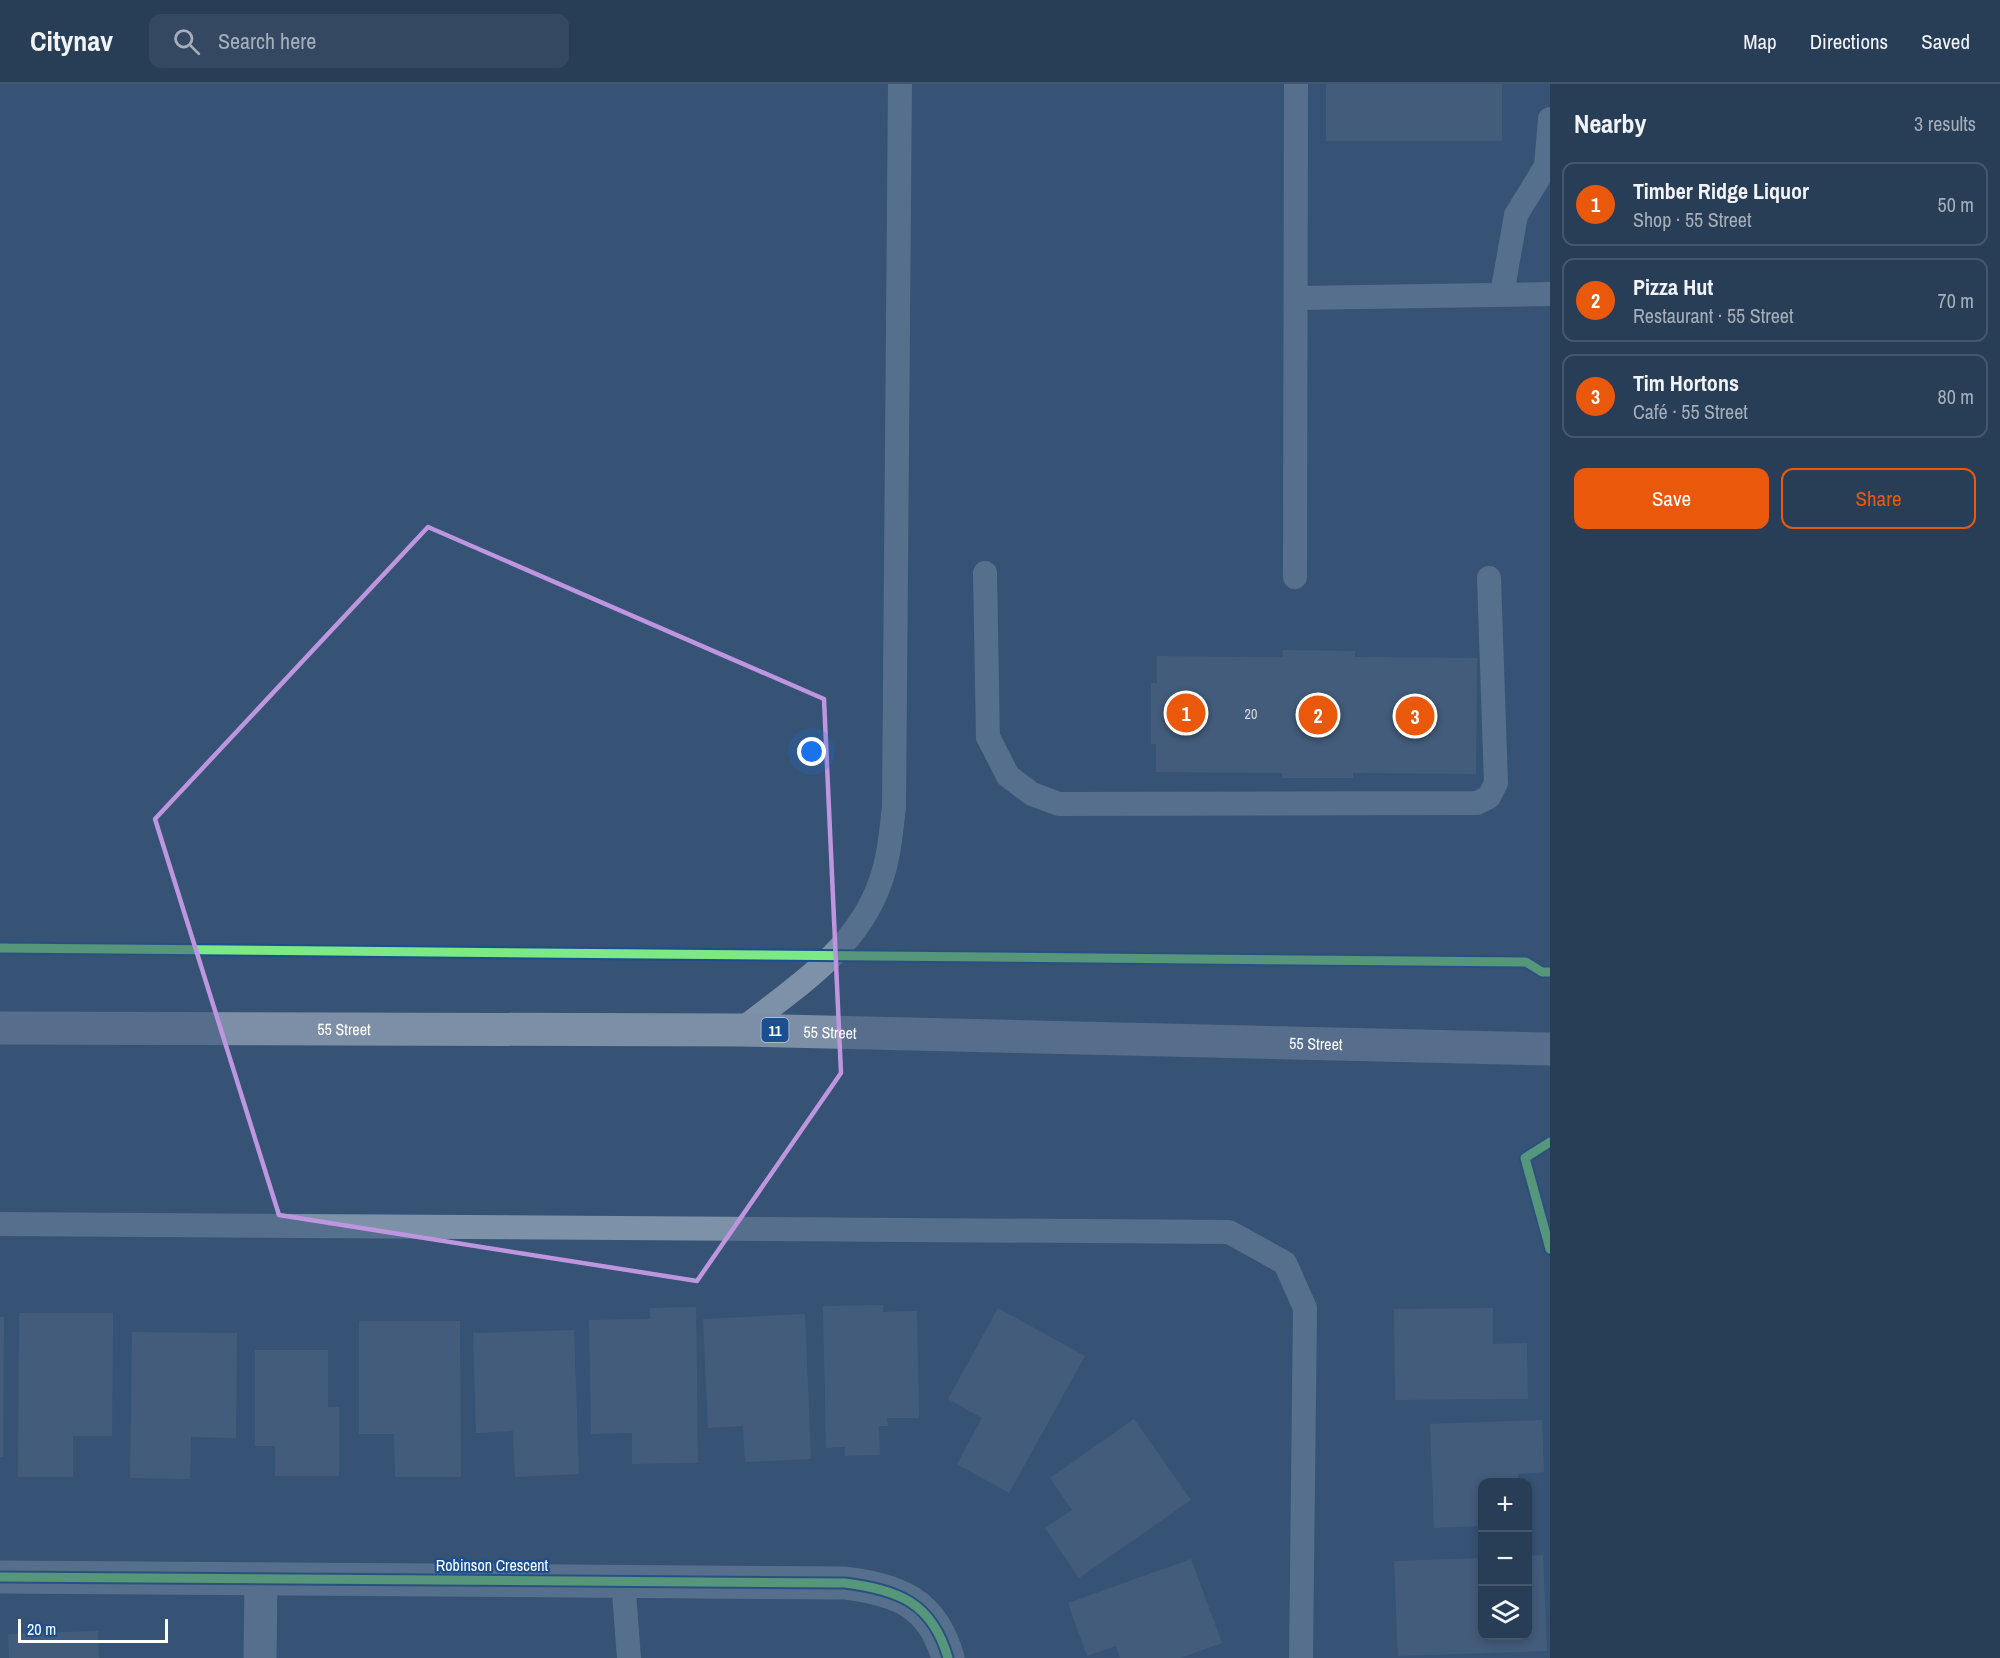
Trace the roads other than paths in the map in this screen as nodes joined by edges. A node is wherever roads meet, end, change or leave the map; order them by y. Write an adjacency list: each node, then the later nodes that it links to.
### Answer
1 (900, 84): 11 (lane)
2 (1296, 84): 6 (lane)
3 (1550, 119): 4 (lane)
4 (1502, 294): 5 (lane); 6 (lane)
5 (1550, 294)
6 (1296, 298): 8 (lane)
7 (985, 573): 9 (lane)
8 (1295, 577)
9 (1489, 578)
10 (0, 1028): 11 (main road, 55 Street / 11)
11 (741, 1030): 12 (main road, 55 Street / 11)
12 (1550, 1049)
13 (0, 1224): 20 (lane)
14 (0, 1577): 15 (street, Robinson Crescent)
15 (261, 1579): 16 (street, Robinson Crescent); 17 (street)
16 (623, 1581): 18 (lane); 19 (street, Robinson Crescent)
17 (260, 1658)
18 (629, 1658)
19 (948, 1658)
20 (1301, 1658)

